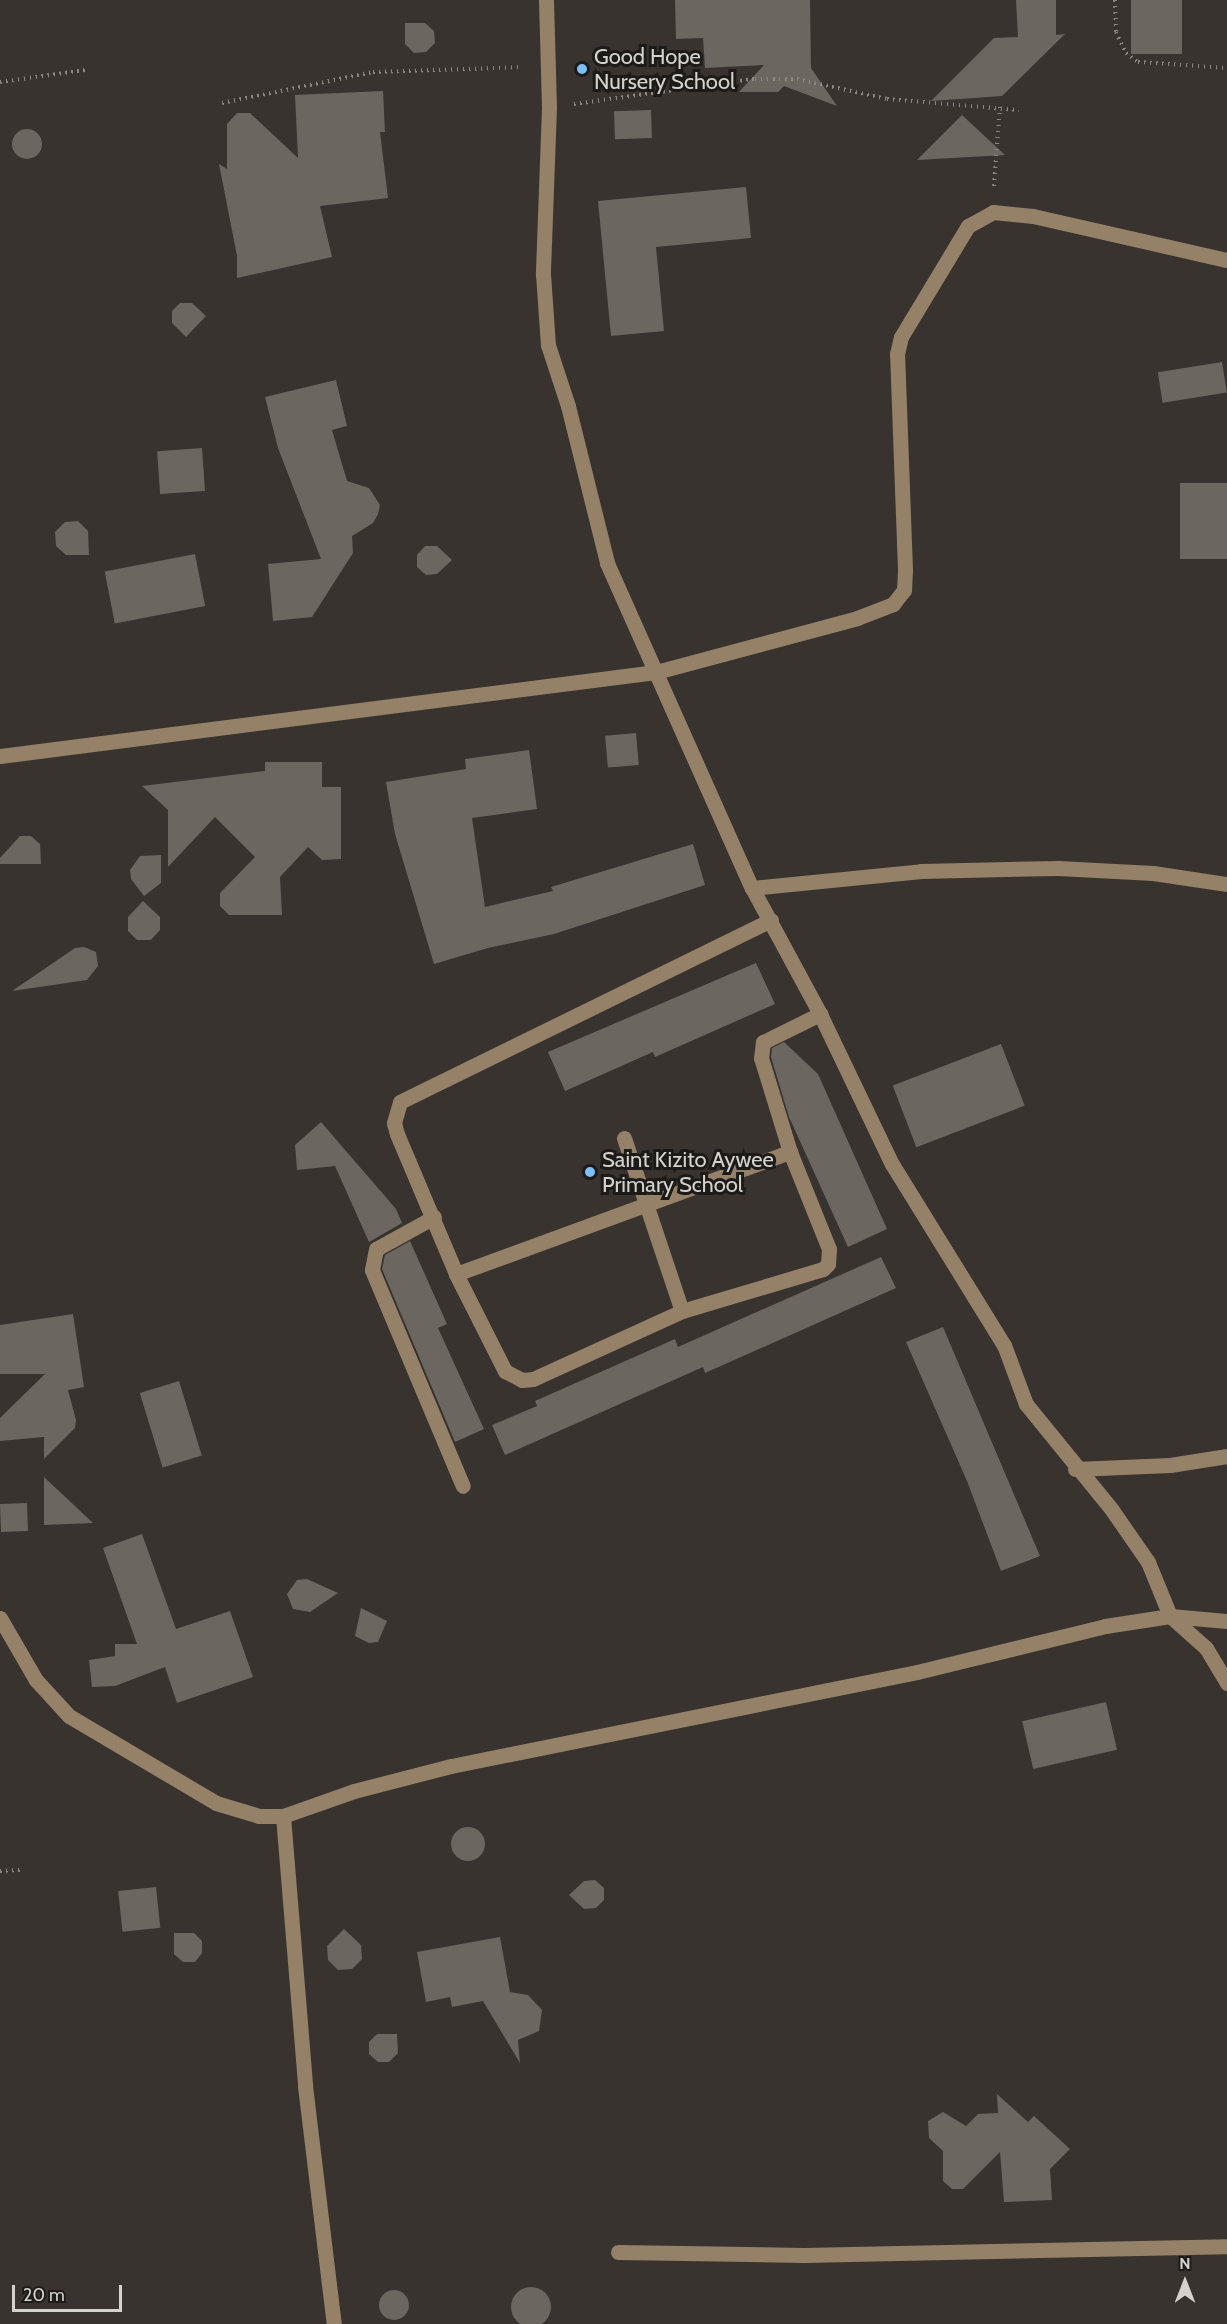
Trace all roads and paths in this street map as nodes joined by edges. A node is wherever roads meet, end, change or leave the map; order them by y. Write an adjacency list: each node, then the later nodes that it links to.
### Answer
1 (546, 0): 3 (street)
2 (1115, 0): 4 (path)
3 (548, 66): 7 (path); 9 (street)
4 (1227, 68)
5 (85, 70): 6 (path)
6 (0, 82)
7 (222, 103)
8 (1000, 106): 9 (path); 10 (path); 11 (path)
9 (549, 107): 13 (street)
10 (1019, 110)
11 (993, 212): 12 (street); 13 (street)
12 (1227, 260)
13 (656, 672): 14 (street); 16 (street)
14 (0, 756)
15 (1227, 884): 16 (street)
16 (752, 888): 17 (street)
17 (771, 920): 18 (street); 22 (street)
18 (820, 1014): 20 (street); 26 (street)
19 (624, 1138): 21 (street)
20 (790, 1152): 21 (street); 24 (street)
21 (646, 1204): 23 (street); 24 (street)
22 (434, 1217): 23 (street); 27 (street)
23 (456, 1274): 24 (street)
24 (682, 1311)
25 (1227, 1456): 26 (street)
26 (1076, 1470): 28 (street)
27 (463, 1486)
28 (1170, 1616): 30 (street); 31 (street); 32 (street)
29 (0, 1618): 32 (street)
30 (1227, 1621)
31 (1227, 1683)
32 (283, 1816): 37 (street)
33 (22, 1870): 34 (path)
34 (0, 1871)
35 (1227, 2246): 36 (street)
36 (618, 2252)
37 (334, 2324)

